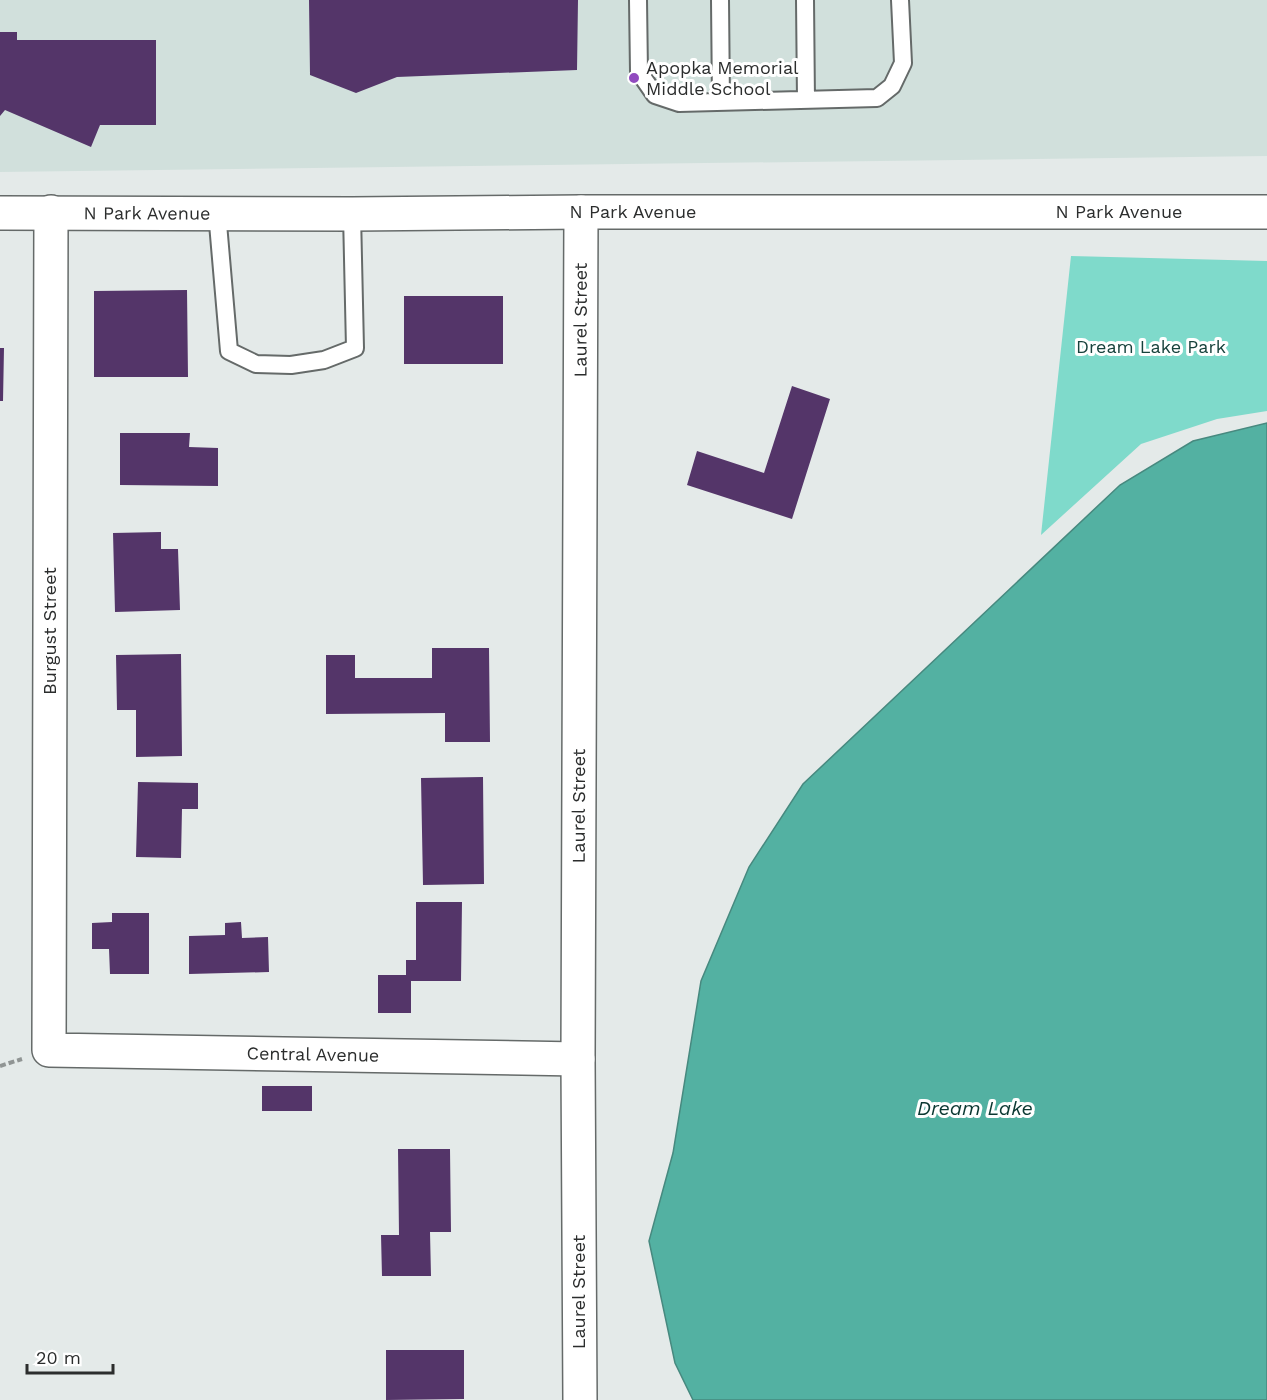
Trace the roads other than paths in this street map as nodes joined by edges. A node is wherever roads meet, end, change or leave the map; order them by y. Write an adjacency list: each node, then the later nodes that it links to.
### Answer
1 (638, 0): 6 (lane)
2 (720, 0): 6 (lane)
3 (805, 0): 5 (lane)
4 (900, 0): 5 (lane)
5 (806, 100): 6 (lane)
6 (721, 102)
7 (51, 212): 8 (street, N Park Avenue); 11 (street, N Park Avenue); 13 (street, Burgust Street)
8 (217, 212): 12 (street, N Park Avenue); 12 (lane)
9 (581, 212): 10 (street, N Park Avenue); 12 (street, N Park Avenue); 14 (street, Laurel Street)
10 (1267, 212)
11 (0, 213)
12 (352, 214)
13 (49, 1050): 14 (street, Central Avenue)
14 (578, 1059): 15 (street, Laurel Street)
15 (580, 1400)

